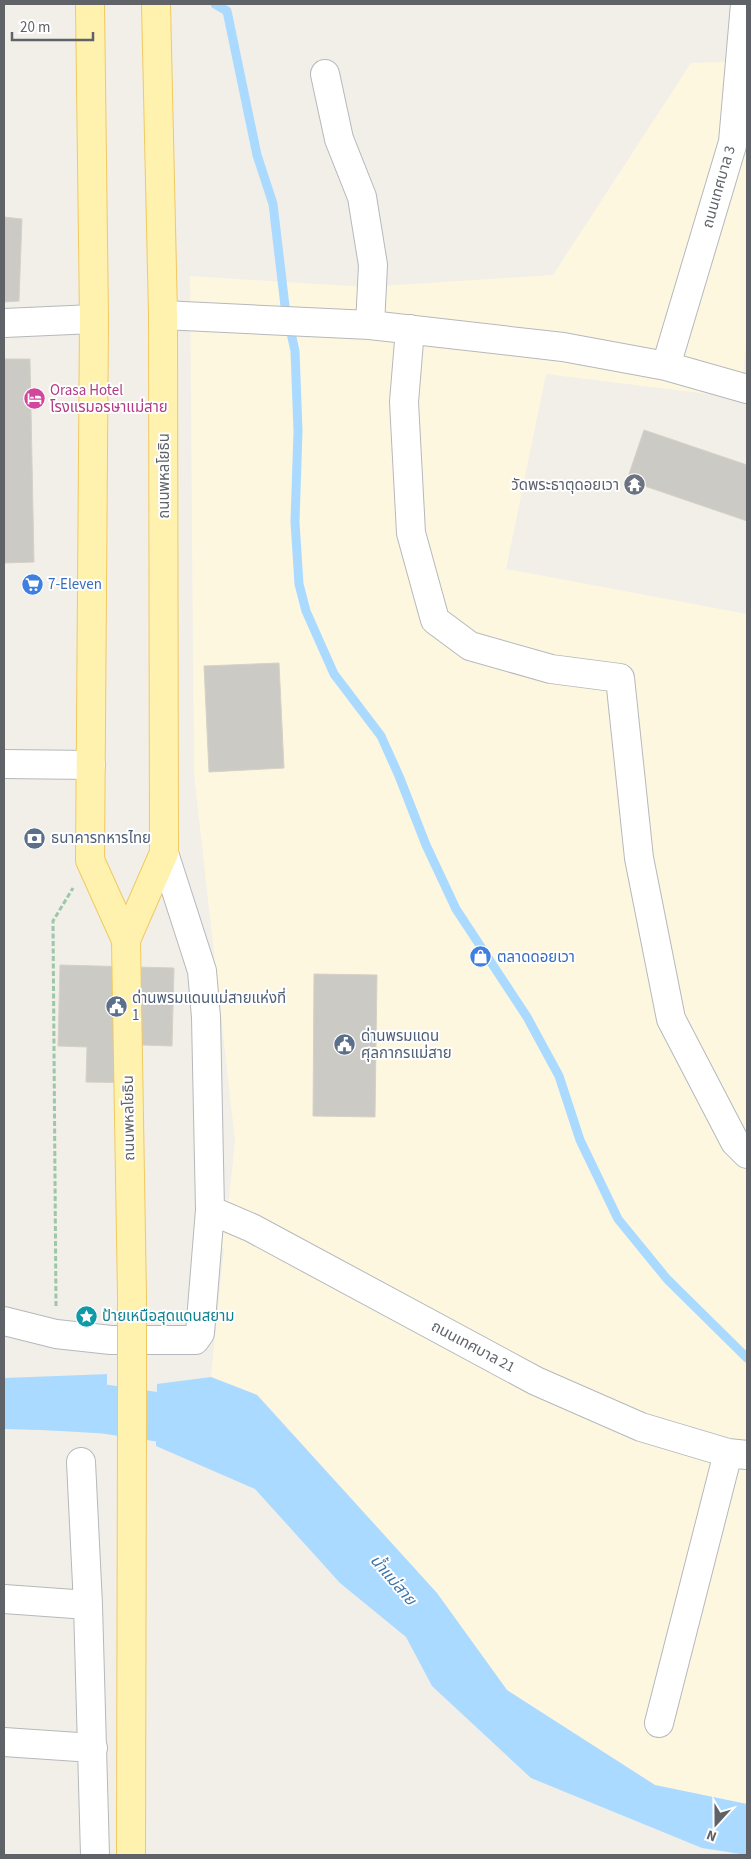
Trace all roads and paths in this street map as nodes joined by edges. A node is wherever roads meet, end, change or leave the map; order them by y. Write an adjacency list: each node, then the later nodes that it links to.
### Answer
1 (90, 4): 6 (main road, ถนนพหลโยธิน)
2 (156, 4): 5 (main road, ถนนพหลโยธิน)
3 (745, 4): 10 (street, ถนนเทศบาล 3)
4 (325, 74): 8 (street)
5 (163, 314): 8 (street); 14 (main road, ถนนพหลโยธิน)
6 (94, 319): 7 (street); 13 (main road, ถนนพหลโยธิน)
7 (4, 323)
8 (370, 325): 9 (street)
9 (410, 330): 10 (street); 17 (street)
10 (666, 366): 11 (street)
11 (747, 389)
12 (4, 764): 13 (street)
13 (90, 765): 15 (main road, ถนนพหลโยธิน)
14 (164, 853): 16 (main road, ถนนพหลโยธิน); 18 (street)
15 (90, 860): 16 (main road, ถนนพหลโยธิน); 20 (path)
16 (126, 940): 29 (main road, ถนนพหลโยธิน, bridge)
17 (747, 1154)
18 (210, 1210): 20 (street); 21 (street, ถนนเทศบาล 21)
19 (4, 1322): 20 (street)
20 (56, 1334)
21 (738, 1454): 25 (street)
22 (81, 1462): 24 (street)
23 (4, 1599): 24 (street)
24 (88, 1605): 27 (street)
25 (659, 1723)
26 (4, 1742): 27 (street)
27 (93, 1748): 28 (street)
28 (95, 1855)
29 (131, 1855)

